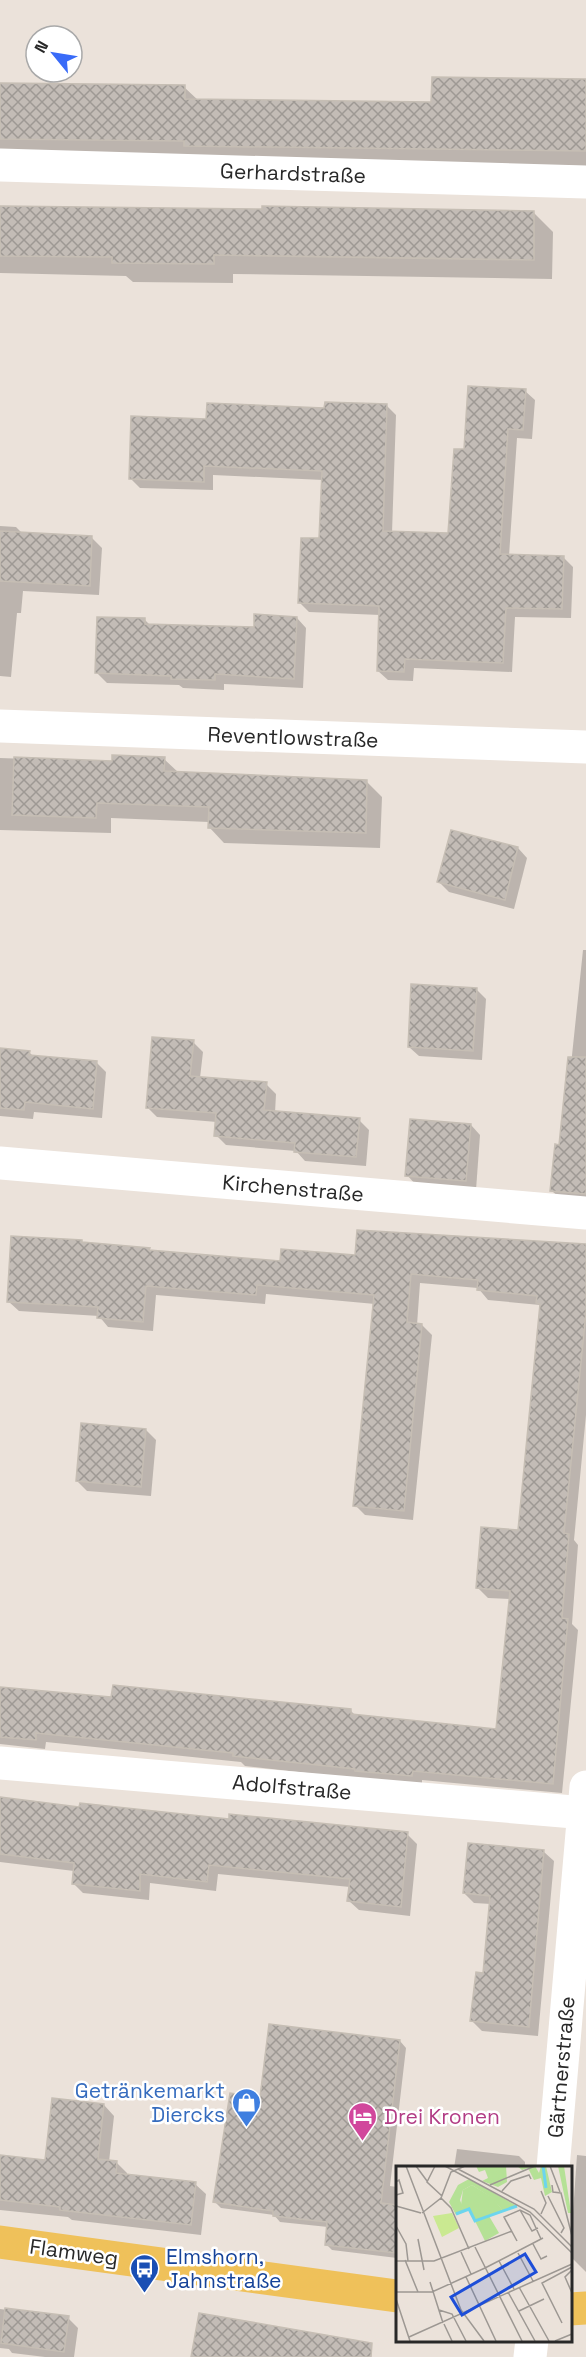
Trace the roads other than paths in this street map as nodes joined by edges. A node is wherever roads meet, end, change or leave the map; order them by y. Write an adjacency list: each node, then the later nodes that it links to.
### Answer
1 (0, 165): 2 (street, Gerhardstraße)
2 (586, 182)
3 (0, 726): 4 (street, Reventlowstraße)
4 (586, 747)
5 (0, 1163): 6 (street, Kirchenstraße)
6 (586, 1213)
7 (0, 1763): 8 (street, Adolfstraße)
8 (585, 1804): 9 (street, Gärtnerstraße)
9 (553, 2166)
10 (0, 2242): 11 (main road, Flamweg)
11 (396, 2296)
12 (586, 2308): 13 (main road)
13 (571, 2309)
14 (532, 2342): 15 (street)
15 (530, 2357)

